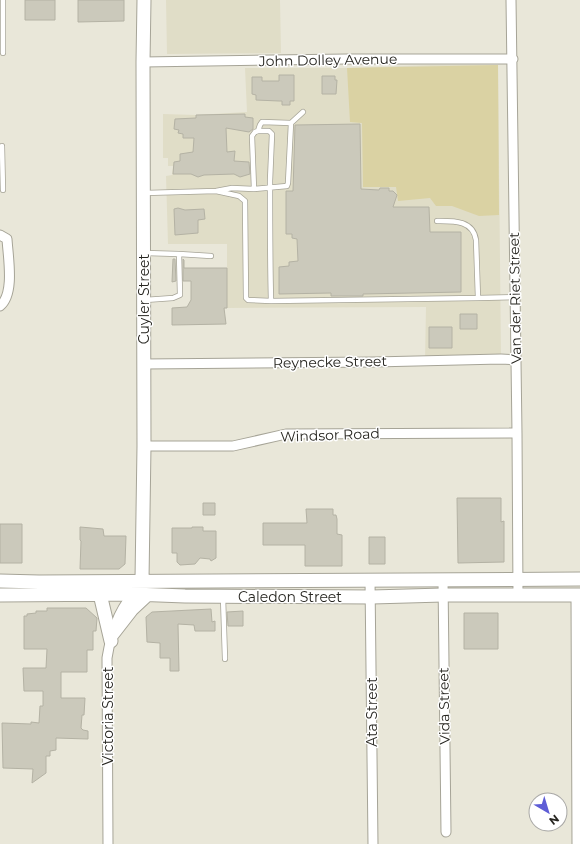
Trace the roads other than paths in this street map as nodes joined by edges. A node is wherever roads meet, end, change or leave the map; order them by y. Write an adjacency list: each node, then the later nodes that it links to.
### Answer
1 (3, 0): 4 (lane)
2 (144, 0): 6 (main road, Cuyler Street)
3 (511, 0): 5 (street, Van der Riet Street)
4 (2, 53)
5 (513, 59): 6 (street, John Dolley Avenue); 22 (street, Van der Riet Street)
6 (143, 62): 16 (main road, Cuyler Street)
7 (303, 112): 8 (lane)
8 (291, 123): 9 (lane); 12 (lane)
9 (258, 132): 12 (lane); 13 (lane)
10 (2, 146): 11 (lane)
11 (1, 156): 14 (lane)
12 (270, 187): 13 (lane); 25 (lane)
13 (254, 189): 15 (lane)
14 (3, 190)
15 (216, 190): 16 (lane); 25 (lane)
16 (143, 193): 19 (main road, Cuyler Street)
17 (437, 221): 23 (lane)
18 (0, 235): 26 (street)
19 (144, 253): 20 (lane); 24 (main road, Cuyler Street)
20 (179, 254): 21 (lane); 24 (lane)
21 (211, 256)
22 (515, 297): 23 (lane); 27 (street, Van der Riet Street)
23 (478, 298): 25 (lane)
24 (144, 301): 28 (main road, Cuyler Street)
25 (271, 301)
26 (0, 306)
27 (516, 360): 28 (street, Reynecke Street); 29 (street, Van der Riet Street)
28 (144, 364): 30 (main road, Cuyler Street)
29 (518, 433): 30 (street, Windsor Road); 31 (street, Van der Riet Street)
30 (144, 446): 33 (main road, Cuyler Street)
31 (518, 579): 32 (main road, Caledon Street); 35 (main road, Caledon Street); 42 (street, Van der Riet Street)
32 (580, 579)
33 (142, 580): 34 (main road, Caledon Street); 36 (main road, Caledon Street); 38 (main road)
34 (370, 580): 35 (main road, Caledon Street); 45 (street, Ata Street)
35 (443, 580): 41 (street, Vida Street)
36 (0, 581)
37 (100, 594): 38 (main road, Caledon Street); 39 (main road, Caledon Street); 46 (main road)
38 (133, 594): 40 (main road, Caledon Street); 46 (street, Victoria Street)
39 (0, 595)
40 (147, 595): 44 (main road, Caledon Street); 46 (main road)
41 (443, 595): 42 (main road, Caledon Street); 45 (main road, Caledon Street); 48 (street, Vida Street)
42 (518, 595): 43 (main road, Caledon Street)
43 (578, 595): 51 (street)
44 (223, 596): 45 (main road, Caledon Street); 47 (lane)
45 (372, 597): 50 (street, Ata Street)
46 (111, 638): 49 (street, Victoria Street)
47 (225, 659)
48 (446, 832)
49 (108, 844)
50 (373, 844)
51 (577, 844)

